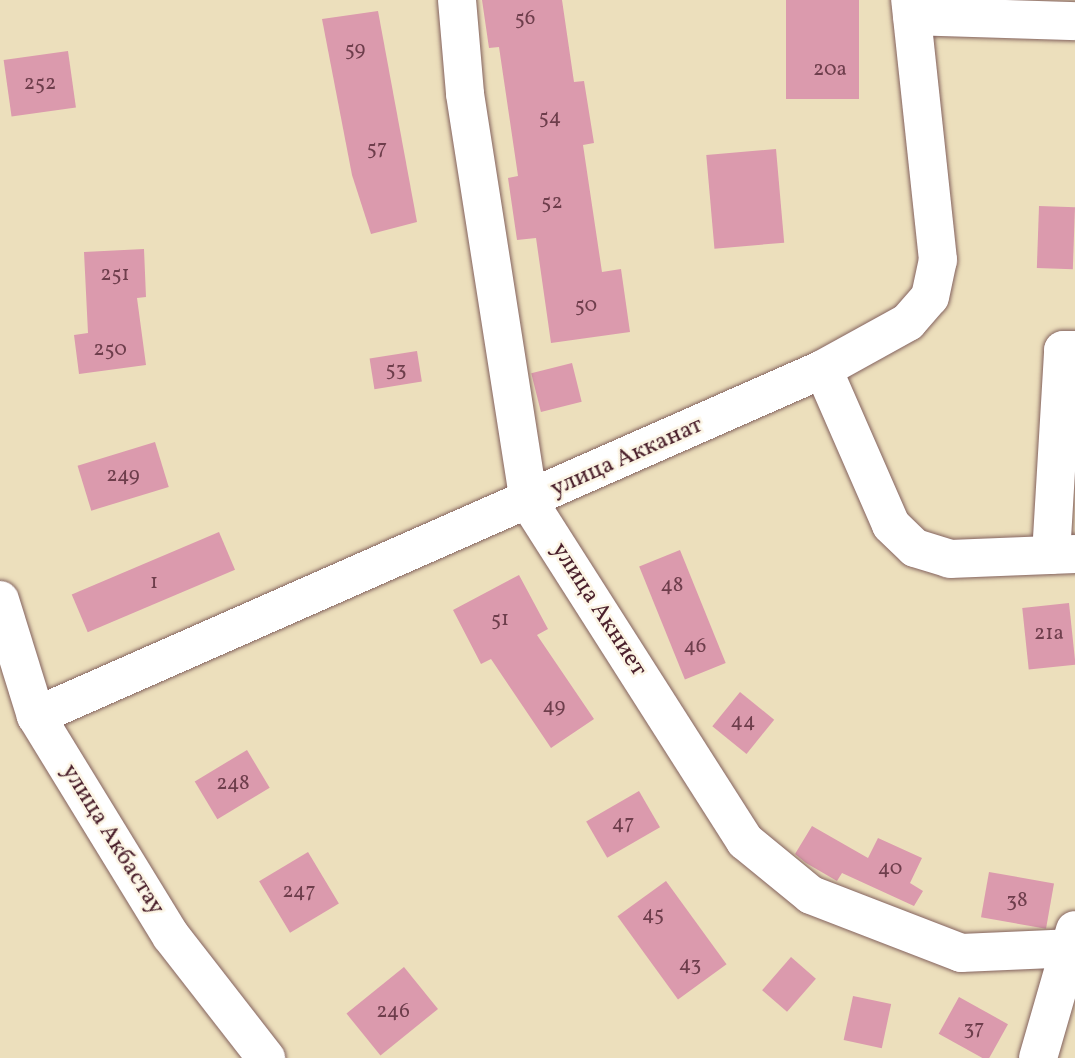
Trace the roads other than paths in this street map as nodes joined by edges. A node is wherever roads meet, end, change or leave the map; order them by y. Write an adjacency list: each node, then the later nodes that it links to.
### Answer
1 (457, 0): 7 (street, улица Акниет)
2 (911, 8): 3 (street); 6 (street, улица Акканат)
3 (1021, 10): 4 (street)
4 (1075, 21)
5 (1075, 350): 8 (street)
6 (823, 369): 7 (street, улица Акканат); 8 (street)
7 (529, 502): 10 (street, улица Акканат); 11 (street, улица Акниет)
8 (1063, 554)
9 (0, 600): 10 (street, улица Акбастау)
10 (36, 716): 12 (street, улица Акбастау)
11 (1072, 943): 13 (street)
12 (266, 1058)
13 (1038, 1058)

